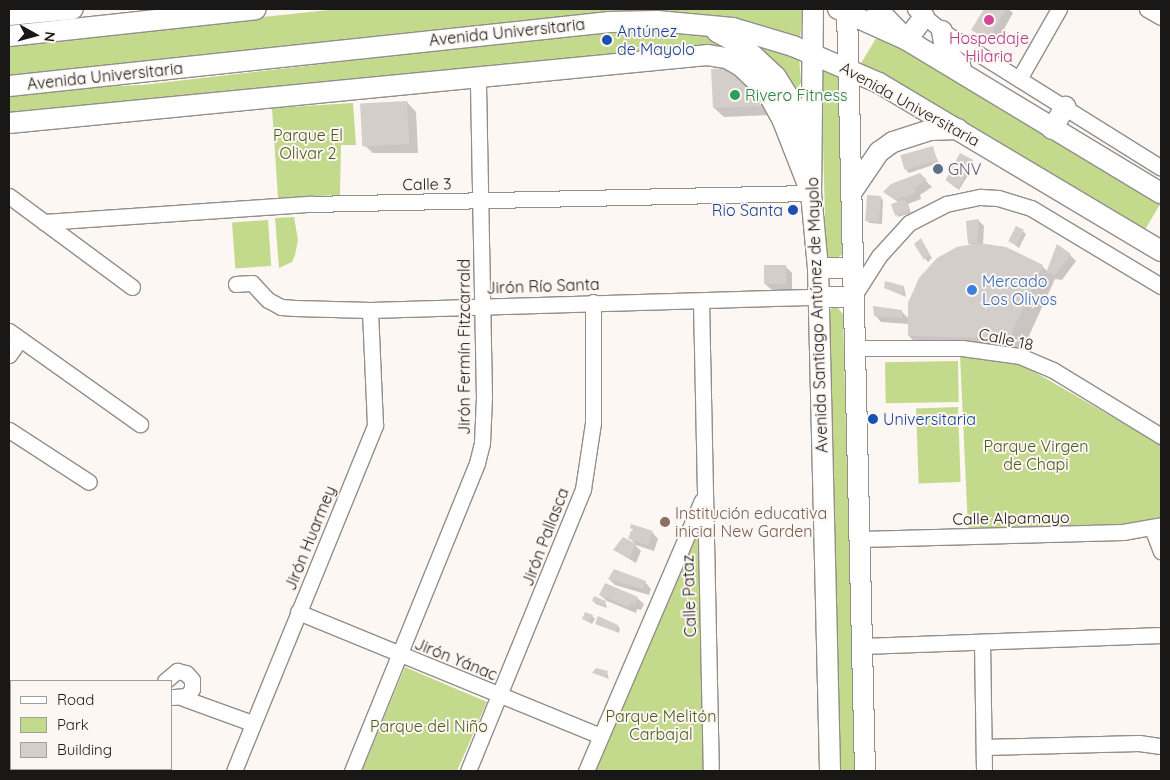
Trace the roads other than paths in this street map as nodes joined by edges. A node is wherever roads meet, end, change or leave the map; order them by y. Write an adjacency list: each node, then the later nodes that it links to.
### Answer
1 (73, 9): 9 (main road)
2 (256, 9): 13 (main road)
3 (813, 9): 15 (main road, Avenida Santiago Antúnez de Mayolo)
4 (877, 9): 14 (main road)
5 (1059, 9): 18 (street)
6 (1147, 9): 10 (street)
7 (844, 10): 14 (main road); 16 (main road)
8 (920, 13): 12 (street); 14 (main road)
9 (9, 15)
10 (1161, 17)
11 (704, 25): 15 (main road, Avenida Universitaria); 20 (main road, Avenida Universitaria); 26 (main road)
12 (942, 31): 18 (street); 19 (main road)
13 (9, 36)
14 (907, 40): 19 (main road)
15 (813, 54): 16 (main road, Avenida Universitaria); 26 (main road, Avenida Santiago Antúnez de Mayolo)
16 (850, 68): 23 (main road, Avenida Universitaria); 27 (main road)
17 (478, 77): 22 (main road); 26 (main road); 30 (street, Jirón Fermín Fitzcarrald)
18 (1019, 79): 21 (street)
19 (978, 85): 24 (main road)
20 (9, 86)
21 (1065, 107): 24 (main road); 25 (street)
22 (9, 123)
23 (958, 129): 27 (main road); 32 (main road, Avenida Universitaria)
24 (1052, 129): 28 (main road)
25 (1161, 168)
26 (811, 185): 30 (street, Calle 3); 33 (main road, Avenida Santiago Antúnez de Mayolo)
27 (851, 193): 34 (main road)
28 (1161, 194)
29 (9, 196): 31 (street)
30 (480, 200): 31 (street, Calle 3); 42 (street, Jirón Fermín Fitzcarrald)
31 (44, 222): 37 (street)
32 (1161, 251)
33 (818, 268): 34 (main road); 38 (main road, Avenida Santiago Antúnez de Mayolo)
34 (853, 268): 39 (main road)
35 (236, 284): 43 (street, Jirón Río Santa)
36 (1161, 286): 39 (street)
37 (132, 287)
38 (818, 297): 39 (main road); 40 (street, Jirón Río Santa); 72 (main road, Avenida Santiago Antúnez de Mayolo)
39 (853, 297): 45 (main road)
40 (700, 300): 41 (street, Jirón Río Santa); 51 (street, Calle Pataz)
41 (593, 302): 42 (street, Jirón Río Santa); 61 (street, Jirón Pallasca)
42 (483, 306): 43 (street, Jirón Río Santa); 59 (street, Jirón Fermín Fitzcarrald)
43 (370, 310): 55 (street, Jirón Huarmey)
44 (14, 335): 46 (street); 47 (street)
45 (854, 348): 49 (street, Calle 18); 53 (main road)
46 (9, 355)
47 (140, 424)
48 (9, 430): 50 (street)
49 (1161, 436)
50 (90, 482)
51 (704, 497): 64 (street); 71 (street, Calle Pataz)
52 (1157, 527): 53 (street, Calle Alpamayo); 54 (street)
53 (860, 539): 58 (main road)
54 (1161, 551)
55 (298, 612): 59 (street, Jirón Yánac); 63 (street, Jirón Huarmey)
56 (1161, 635): 57 (street)
57 (982, 642): 58 (street); 66 (street)
58 (863, 646): 73 (main road)
59 (401, 655): 61 (street, Jirón Yánac); 68 (street, Jirón Fermín Fitzcarrald)
60 (166, 680): 62 (street)
61 (500, 696): 64 (street, Jirón Yánac); 69 (street, Jirón Pallasca)
62 (177, 698): 63 (street)
63 (252, 723): 67 (street, Jirón Huarmey)
64 (601, 736): 70 (street)
65 (1161, 746): 66 (street)
66 (984, 747): 74 (street)
67 (234, 771)
68 (352, 771)
69 (468, 771)
70 (586, 771)
71 (711, 771)
72 (830, 771)
73 (865, 771)
74 (984, 771)

